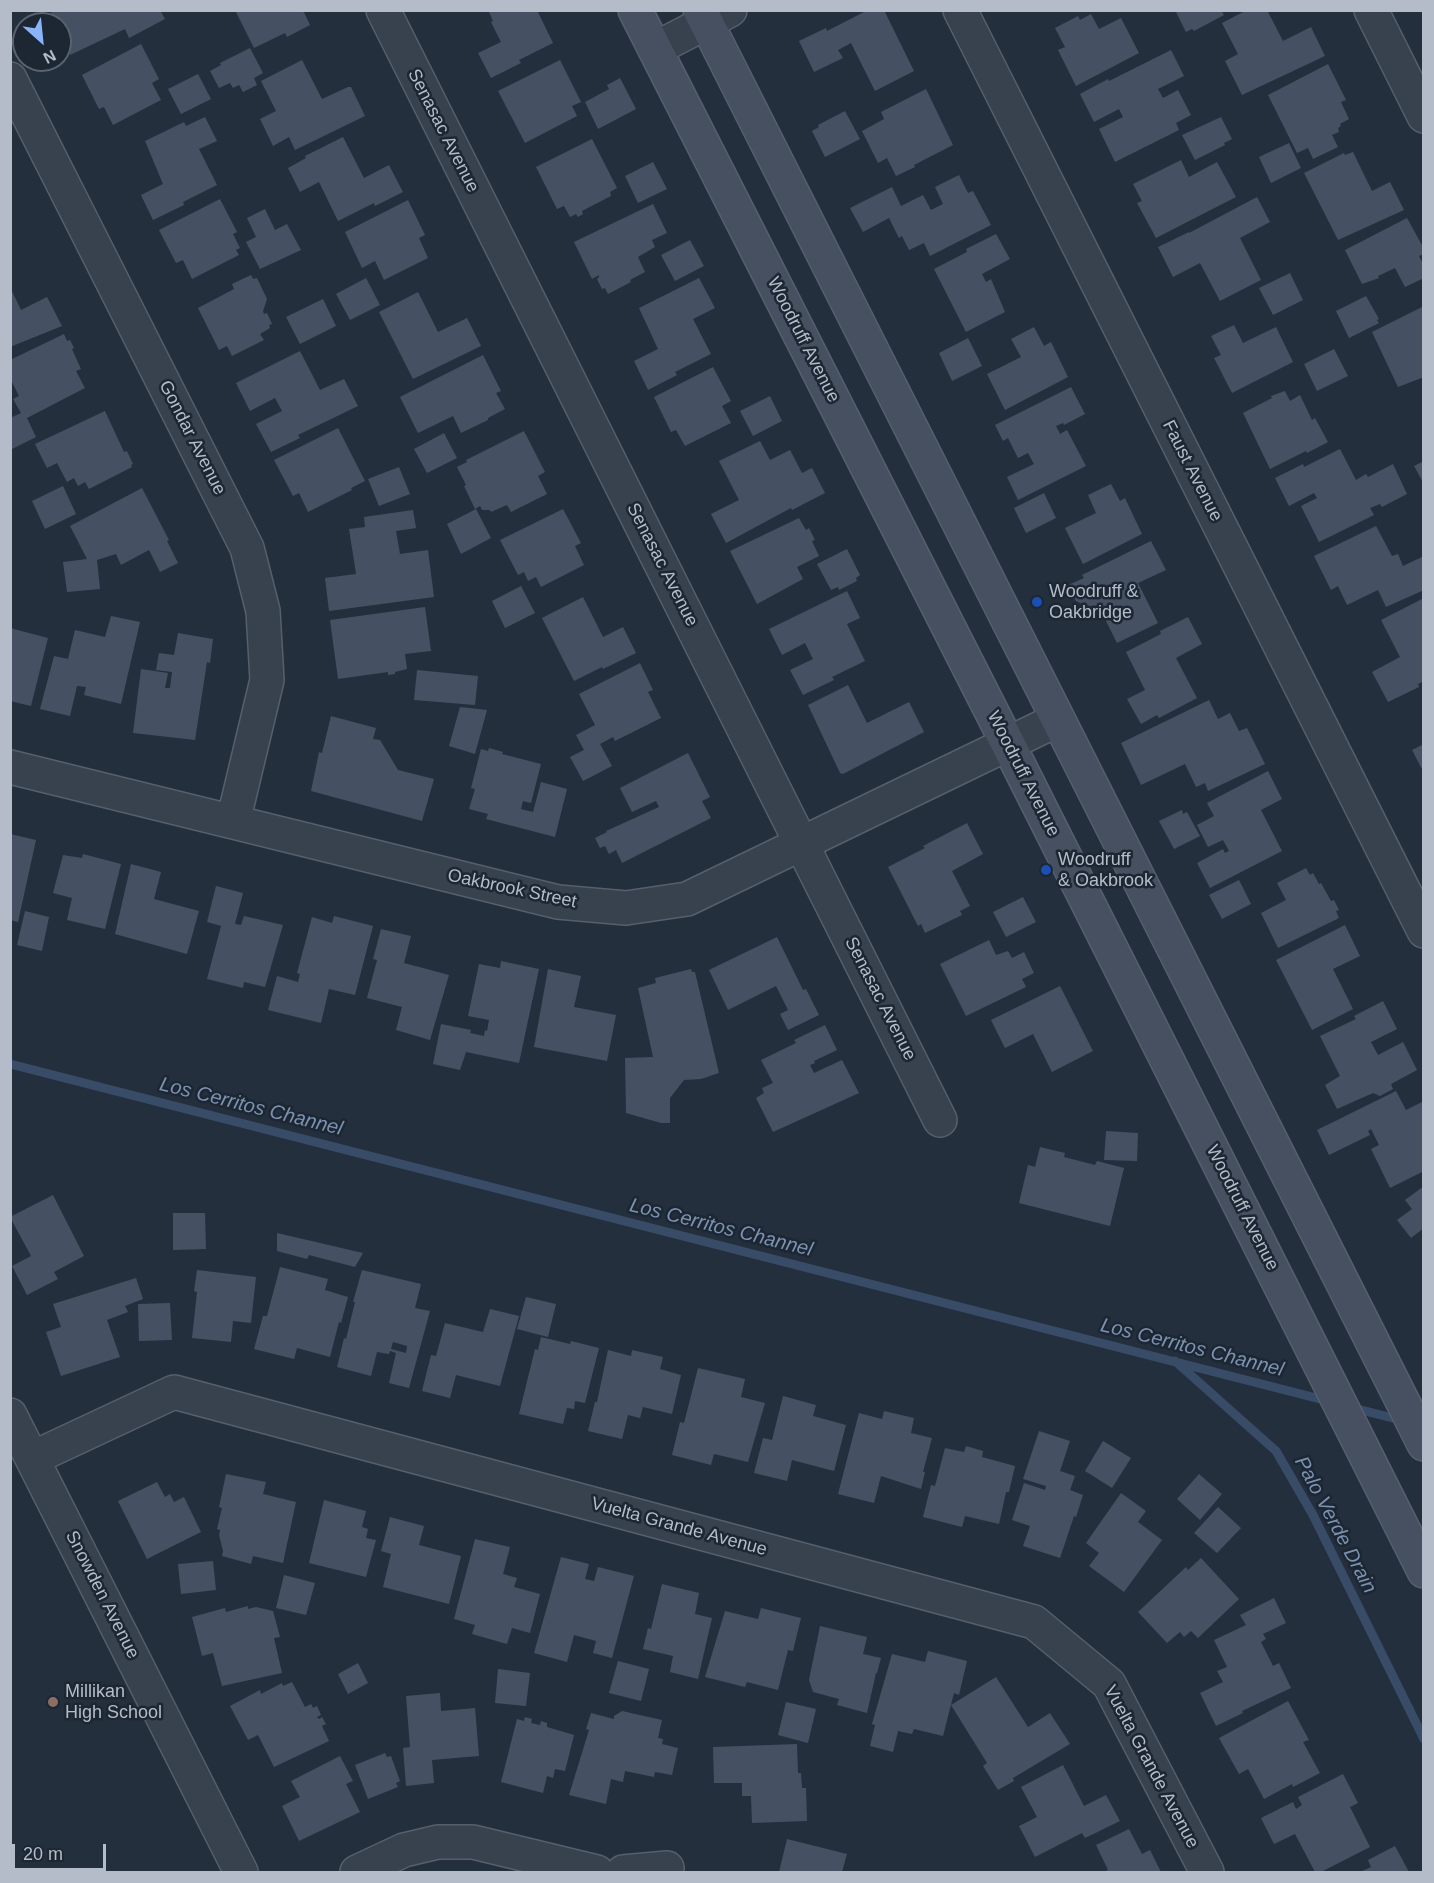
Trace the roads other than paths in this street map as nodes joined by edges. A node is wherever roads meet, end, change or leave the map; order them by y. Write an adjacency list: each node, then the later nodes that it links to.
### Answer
1 (383, 10): 13 (street, Senasac Avenue)
2 (635, 10): 6 (main road, Woodruff Avenue)
3 (960, 10): 14 (street, Faust Avenue)
4 (1371, 10): 8 (street)
5 (712, 15): 6 (street); 9 (main road)
6 (655, 49): 10 (main road, Woodruff Avenue)
7 (10, 79): 12 (street, Gondar Avenue)
8 (1424, 116)
9 (1057, 720): 10 (street, Oakbrook Street); 17 (main road)
10 (1008, 744): 13 (street, Oakbrook Street); 19 (main road, Woodruff Avenue)
11 (10, 767): 12 (street, Oakbrook Street)
12 (233, 822): 13 (street, Oakbrook Street)
13 (802, 844): 15 (street, Senasac Avenue)
14 (1424, 931)
15 (940, 1120)
16 (10, 1415): 18 (street, Snowden Avenue)
17 (1424, 1444)
18 (33, 1458): 21 (street, Snowden Avenue); 25 (street, Vuelta Grande Avenue)
19 (1424, 1571)
20 (667, 1868): 24 (street)
21 (241, 1872)
22 (357, 1872): 23 (street)
23 (597, 1872)
24 (623, 1872)
25 (1207, 1872)

